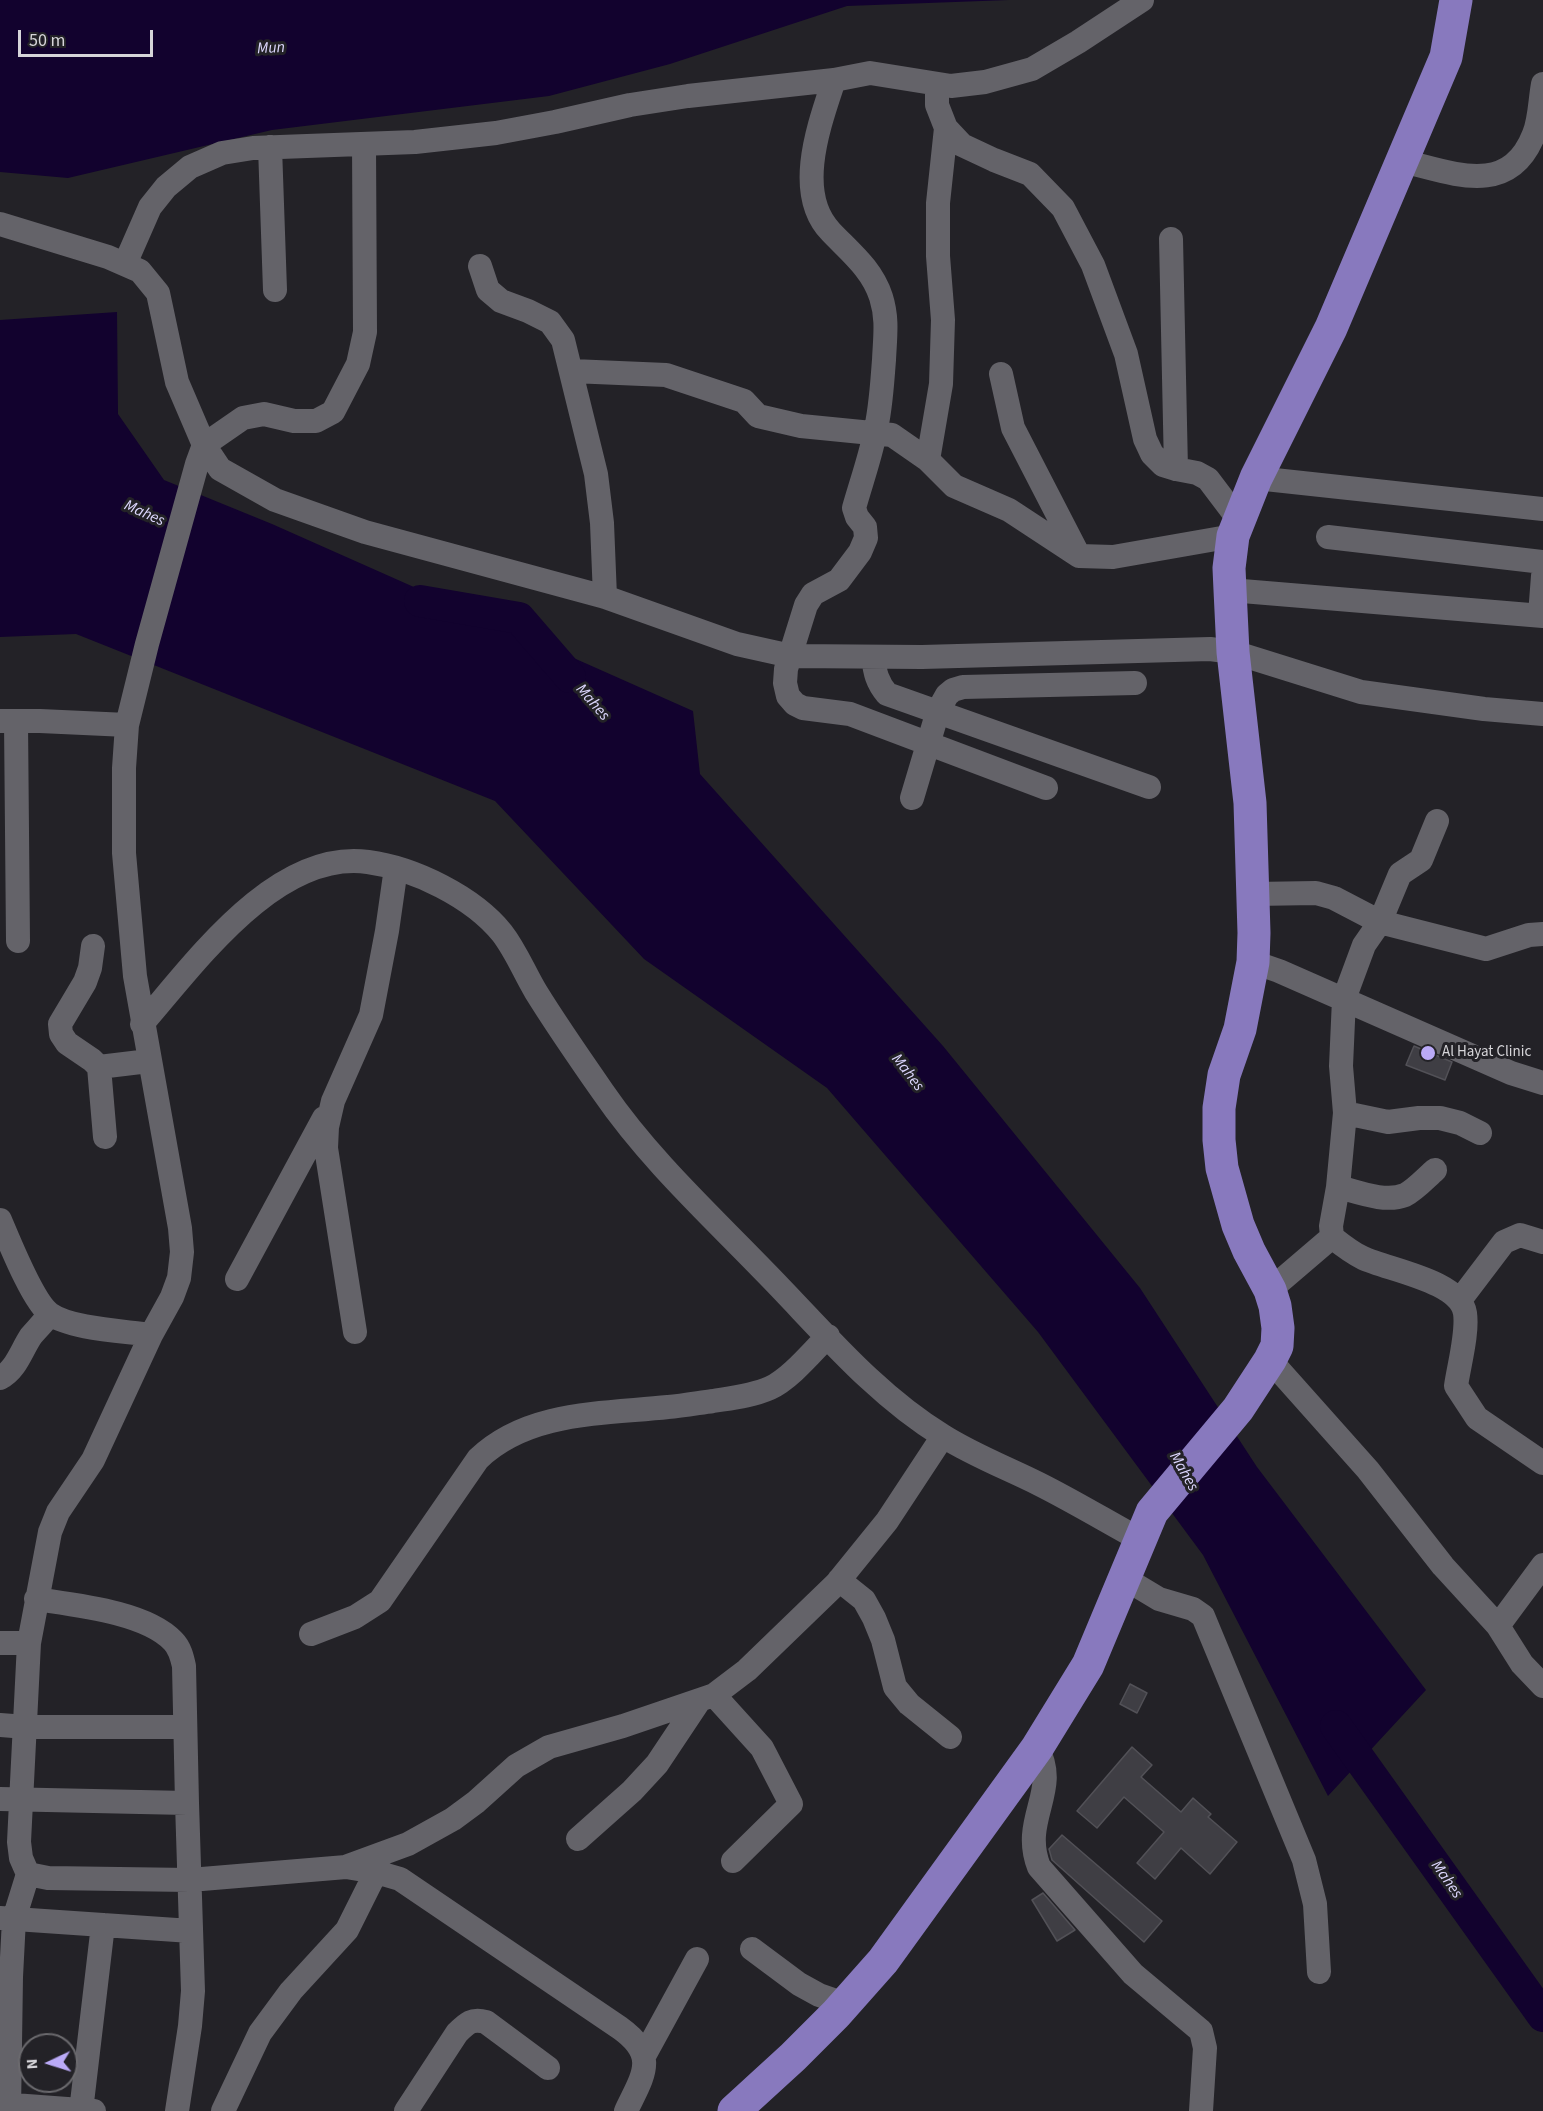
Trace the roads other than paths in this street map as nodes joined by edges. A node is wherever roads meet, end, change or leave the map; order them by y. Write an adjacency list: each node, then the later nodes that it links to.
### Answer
1 (1142, 0): 4 (street)
2 (1456, 0): 9 (highway)
3 (834, 80): 4 (street); 7 (street); 17 (street)
4 (937, 84): 6 (street)
5 (1543, 84): 9 (street)
6 (946, 128): 19 (street); 20 (street)
7 (364, 144): 8 (street); 18 (street)
8 (270, 147): 12 (street); 14 (street)
9 (1402, 161): 21 (highway)
10 (0, 224): 12 (street)
11 (1171, 239): 20 (street)
12 (124, 264): 18 (street)
13 (480, 266): 15 (street)
14 (275, 291)
15 (572, 371): 17 (street); 29 (street)
16 (1001, 374): 25 (street)
17 (875, 433): 19 (street); 32 (street)
18 (204, 445): 29 (street); 38 (street)
19 (928, 460): 25 (street)
20 (1176, 470): 23 (street)
21 (1256, 478): 22 (street); 23 (highway)
22 (1543, 509)
23 (1236, 528): 25 (street); 28 (highway)
24 (1329, 537): 26 (street)
25 (1079, 556)
26 (1543, 561)
27 (1543, 576): 30 (street)
28 (1230, 590): 30 (street); 31 (highway)
29 (605, 597): 32 (street)
30 (1542, 616)
31 (1233, 652): 33 (street); 36 (street); 45 (highway)
32 (791, 656): 33 (street); 39 (street)
33 (873, 657): 35 (street)
34 (1135, 683): 35 (street)
35 (938, 711): 39 (street); 40 (street)
36 (1543, 714)
37 (8, 721): 38 (street); 48 (street)
38 (127, 725): 52 (street)
39 (928, 745): 41 (street); 42 (street)
40 (1149, 787)
41 (1046, 788)
42 (912, 798)
43 (1437, 821): 46 (street)
44 (396, 868): 52 (street); 56 (street); 71 (street)
45 (1254, 894): 46 (street); 50 (highway)
46 (1380, 922): 47 (street); 51 (street)
47 (1543, 934)
48 (18, 941)
49 (93, 946): 54 (street)
50 (1253, 962): 51 (street); 66 (highway)
51 (1344, 999): 55 (street); 57 (street)
52 (142, 1024): 53 (street)
53 (149, 1061): 54 (street); 70 (street)
54 (99, 1067): 59 (street)
55 (1543, 1083)
56 (333, 1101): 65 (street); 69 (street)
57 (1345, 1113): 58 (street); 61 (street)
58 (1480, 1133)
59 (105, 1137)
60 (1435, 1170): 61 (street)
61 (1338, 1187): 63 (street)
62 (0, 1220): 68 (street)
63 (1332, 1237): 66 (street); 67 (street)
64 (1543, 1242): 67 (street)
65 (237, 1279)
66 (1270, 1290): 72 (highway)
67 (1460, 1300): 75 (street)
68 (50, 1314): 70 (street); 73 (street)
69 (355, 1332)
70 (151, 1335): 80 (street)
71 (828, 1336): 74 (street); 82 (street)
72 (1270, 1360): 76 (highway); 81 (street)
73 (0, 1378)
74 (943, 1436): 76 (street); 79 (street)
75 (1543, 1463)
76 (1146, 1525): 78 (highway)
77 (1543, 1564): 81 (street)
78 (1124, 1578): 91 (highway); 106 (street)
79 (839, 1580): 86 (street); 90 (street)
80 (36, 1599): 84 (street); 89 (street)
81 (1498, 1626): 85 (street)
82 (311, 1634)
83 (0, 1643): 84 (street)
84 (30, 1643): 88 (street)
85 (1543, 1686)
86 (706, 1698): 94 (street); 96 (street); 97 (street)
87 (0, 1725): 88 (street)
88 (26, 1727): 89 (street); 92 (street)
89 (185, 1727): 93 (street)
90 (950, 1737)
91 (1036, 1748): 108 (highway); 119 (street)
92 (11, 1799): 93 (street); 95 (street)
93 (187, 1803): 100 (street)
94 (578, 1839)
95 (10, 1849): 99 (street)
96 (733, 1861)
97 (346, 1867): 98 (street); 100 (street)
98 (376, 1872): 110 (street); 115 (street)
99 (28, 1874): 100 (street); 101 (street)
100 (190, 1880): 103 (street)
101 (7, 1918): 102 (street); 107 (street)
102 (103, 1925): 103 (street); 113 (street)
103 (191, 1931): 114 (street)
104 (752, 1949): 108 (street)
105 (697, 1959): 110 (street)
106 (1319, 1972)
107 (5, 1977): 109 (street)
108 (845, 2004): 118 (highway)
109 (5, 2035): 112 (street)
110 (644, 2056): 117 (street)
111 (548, 2068): 116 (street)
112 (6, 2107): 113 (street)
113 (86, 2110)
114 (177, 2111)
115 (223, 2111)
116 (406, 2111)
117 (626, 2111)
118 (734, 2111)
119 (1201, 2111)

